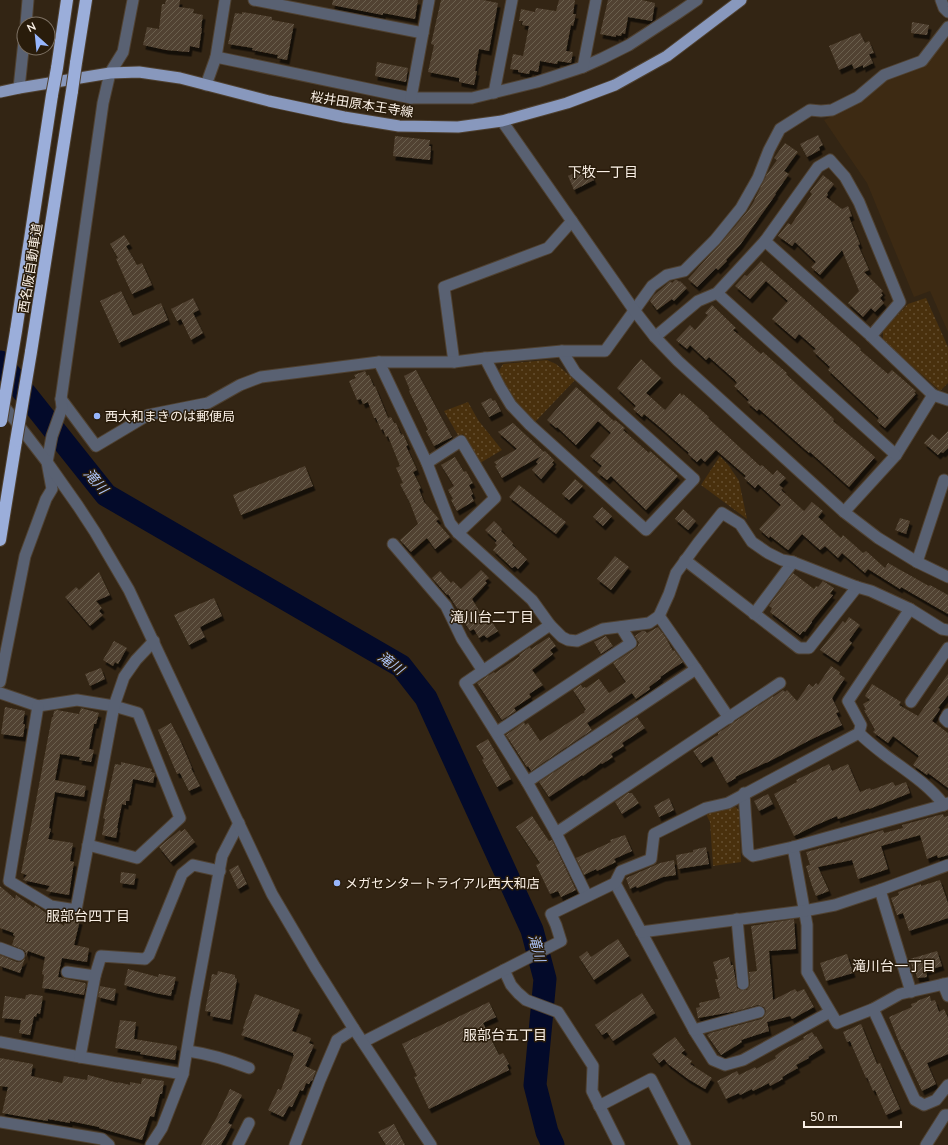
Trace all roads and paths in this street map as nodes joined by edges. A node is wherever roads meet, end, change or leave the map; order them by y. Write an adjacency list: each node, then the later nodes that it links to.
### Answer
1 (28, 0): 16 (street)
2 (67, 0): 43 (highway, 西名阪自動車道, bridge)
3 (86, 0): 50 (highway, 西名阪自動車道, bridge)
4 (133, 0): 22 (street)
5 (225, 0): 20 (street)
6 (254, 0): 18 (street)
7 (429, 0): 18 (street)
8 (512, 0): 26 (street)
9 (596, 0): 21 (street)
10 (681, 0): 15 (street)
11 (697, 0): 15 (street)
12 (742, 0): 28 (main road, 桜井田原本王寺線)
13 (941, 0): 14 (street)
14 (948, 12)
15 (678, 13): 21 (street)
16 (27, 16)
17 (948, 27): 32 (street)
18 (423, 33): 27 (street)
19 (22, 56): 24 (street)
20 (216, 57): 23 (street); 27 (street)
21 (584, 67): 26 (street)
22 (110, 73): 23 (main road, 桜井田原本王寺線); 24 (main road, 桜井田原本王寺線); 42 (street)
23 (206, 85): 28 (main road, 桜井田原本王寺線)
24 (19, 88): 25 (main road, 桜井田原本王寺線)
25 (0, 92)
26 (494, 93): 27 (street)
27 (411, 98)
28 (502, 121): 29 (street)
29 (572, 221): 32 (street); 38 (street)
30 (765, 242): 31 (street); 33 (street); 33 (street)
31 (717, 293): 34 (street); 44 (street)
32 (634, 310): 34 (street); 35 (street)
33 (871, 336): 39 (street)
34 (656, 337): 48 (street)
35 (562, 351): 36 (street); 36 (street)
36 (485, 358): 38 (street)
37 (379, 362): 38 (street); 42 (street); 46 (street)
38 (454, 362)
39 (933, 395): 40 (street); 44 (street)
40 (948, 400)
41 (0, 401): 45 (street)
42 (61, 403): 45 (street)
43 (0, 423)
44 (896, 455): 48 (street)
45 (47, 462): 63 (street); 67 (street)
46 (426, 463): 49 (street); 49 (street)
47 (944, 480): 54 (street)
48 (844, 512): 54 (street)
49 (458, 533): 60 (street)
50 (0, 540)
51 (393, 544): 66 (street)
52 (685, 560): 53 (street); 58 (street); 59 (street)
53 (794, 562): 56 (street); 58 (street)
54 (917, 562): 55 (street)
55 (948, 576)
56 (856, 587): 57 (street); 58 (street)
57 (910, 609): 62 (street); 77 (street)
58 (754, 614)
59 (659, 616): 61 (street); 65 (street)
60 (550, 625): 61 (street); 66 (street)
61 (621, 627): 76 (street)
62 (948, 630)
63 (154, 641): 72 (street); 81 (street)
64 (948, 648): 70 (street)
65 (696, 669): 74 (street); 78 (street)
66 (483, 671): 76 (street)
67 (0, 682)
68 (780, 683): 74 (street)
69 (0, 693): 71 (street)
70 (911, 702)
71 (38, 706): 72 (street); 83 (street)
72 (114, 706): 83 (street); 83 (street)
73 (948, 714): 75 (street)
74 (729, 718): 82 (street)
75 (948, 722)
76 (497, 732): 78 (street)
77 (859, 733): 79 (street); 80 (street)
78 (527, 782): 82 (street)
79 (744, 793): 84 (street); 87 (street)
80 (946, 804): 84 (street)
81 (239, 823): 86 (street); 105 (street)
82 (556, 833): 89 (street)
83 (88, 845)
84 (793, 847): 90 (street)
85 (948, 865): 88 (street)
86 (220, 871): 97 (street); 109 (street)
87 (615, 883): 89 (street); 92 (street)
88 (880, 890): 90 (street); 100 (street)
89 (587, 896): 95 (street)
90 (804, 911): 91 (street); 104 (street)
91 (737, 919): 92 (street); 98 (street)
92 (642, 932): 106 (street)
93 (0, 948): 94 (street)
94 (19, 955)
95 (504, 970): 108 (street); 114 (street)
96 (67, 972): 97 (street)
97 (95, 976): 110 (street)
98 (743, 984)
99 (946, 984): 100 (street); 101 (street)
100 (911, 992): 102 (street)
101 (948, 996)
102 (873, 1009): 104 (street); 113 (street)
103 (760, 1012): 106 (street)
104 (830, 1012): 106 (street)
105 (354, 1029): 108 (street); 121 (street)
106 (694, 1030)
107 (0, 1042): 110 (street)
108 (362, 1042): 122 (street)
109 (188, 1051): 111 (street); 112 (street)
110 (80, 1057): 112 (street)
111 (249, 1068)
112 (183, 1074): 119 (street)
113 (948, 1085)
114 (599, 1106): 123 (street); 124 (street)
115 (948, 1115): 125 (street)
116 (0, 1122): 118 (street)
117 (249, 1123): 120 (street)
118 (109, 1145)
119 (151, 1145)
120 (238, 1145)
121 (295, 1145)
122 (431, 1145)
123 (619, 1145)
124 (685, 1145)
125 (926, 1145)

